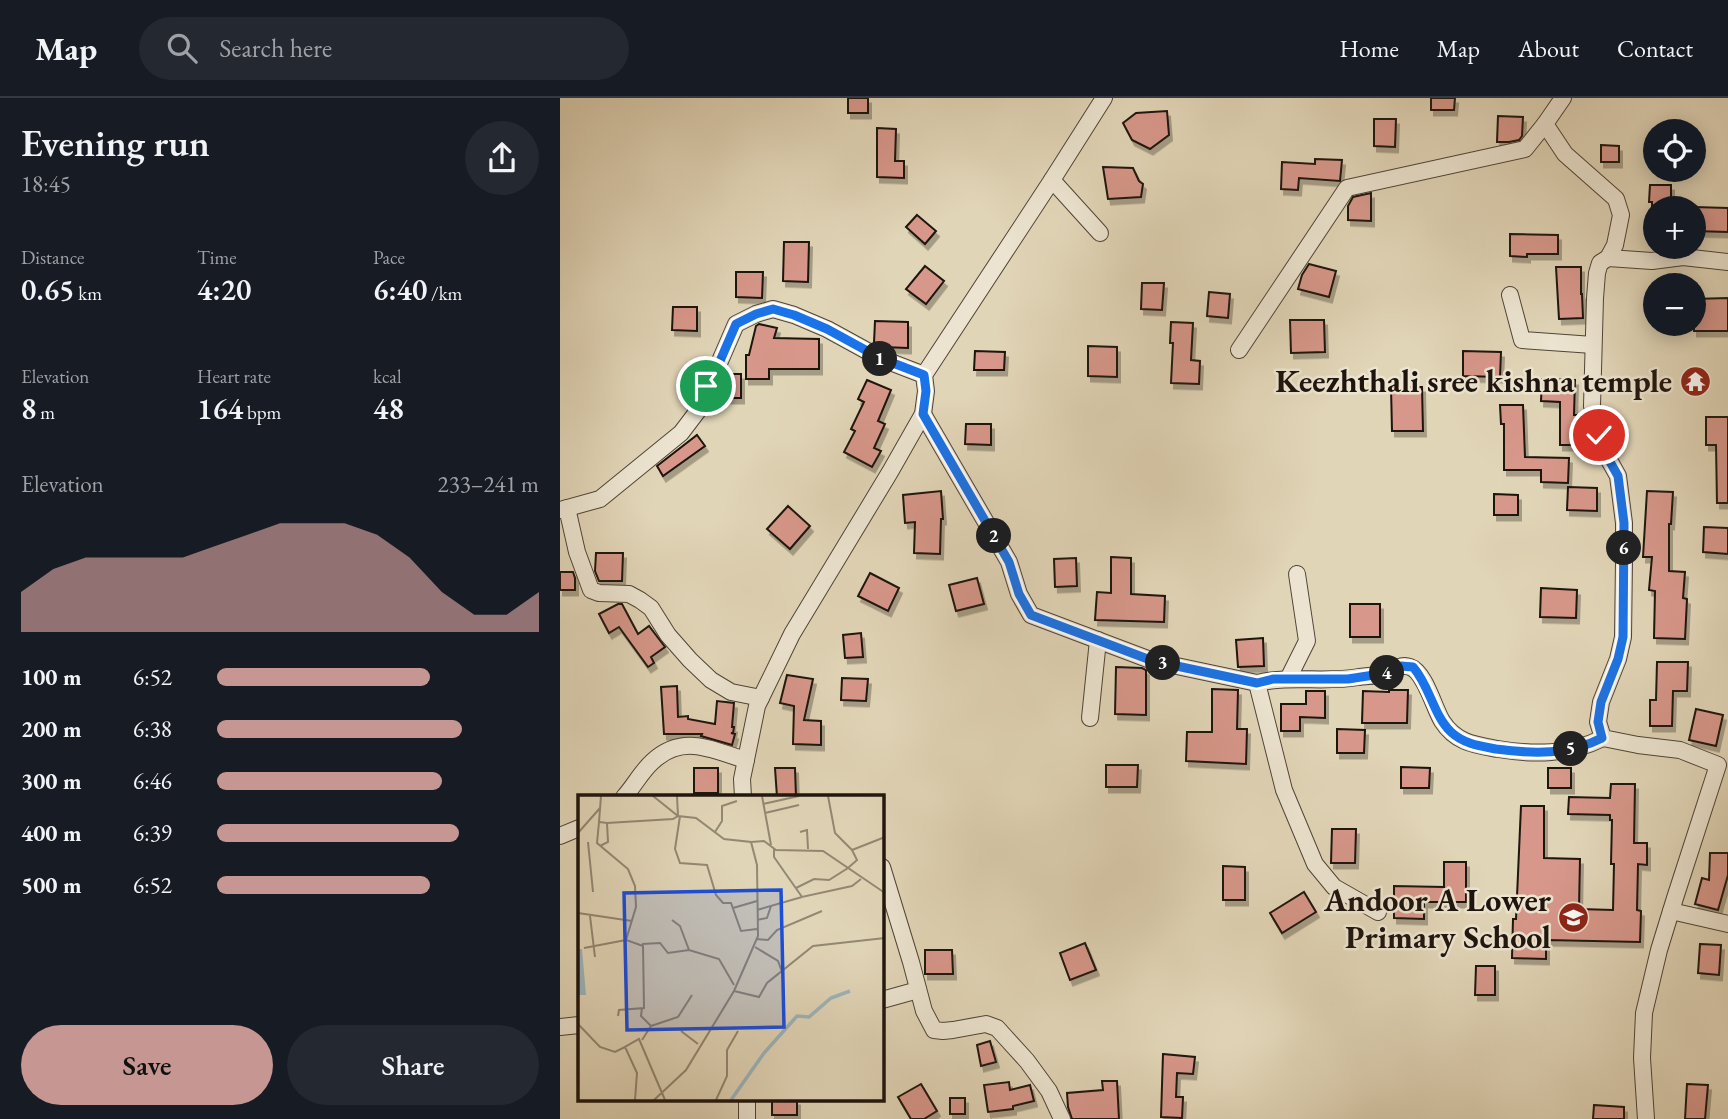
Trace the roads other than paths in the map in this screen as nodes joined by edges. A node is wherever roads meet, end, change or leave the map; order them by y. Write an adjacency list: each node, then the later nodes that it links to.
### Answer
1 (1104, 98): 4 (street)
2 (1563, 98): 3 (street)
3 (1545, 124): 6 (street); 10 (street)
4 (1052, 180): 5 (street); 11 (street)
5 (1100, 233)
6 (1608, 258): 7 (street); 9 (street)
7 (1728, 262)
8 (1510, 295): 9 (street)
9 (1593, 345): 20 (street)
10 (1239, 349)
11 (924, 375): 12 (street); 13 (street)
12 (923, 414): 15 (street); 18 (street)
13 (563, 509): 18 (street)
14 (1297, 574): 16 (street)
15 (1098, 640): 17 (street); 19 (street)
16 (1288, 679): 17 (street); 20 (street)
17 (1257, 683): 29 (street)
18 (761, 698): 21 (street)
19 (1090, 718)
20 (1602, 738): 22 (street)
21 (746, 760): 23 (street); 24 (street)
22 (1723, 765): 28 (street)
23 (626, 795)
24 (743, 795)
25 (578, 828): 26 (street)
26 (560, 836)
27 (884, 874): 31 (street)
28 (1671, 911): 30 (street); 36 (street)
29 (1378, 912)
30 (1728, 924)
31 (918, 990): 32 (street); 35 (street)
32 (884, 999)
33 (578, 1024): 34 (street)
34 (560, 1027)
35 (1062, 1119)
36 (1646, 1119)

